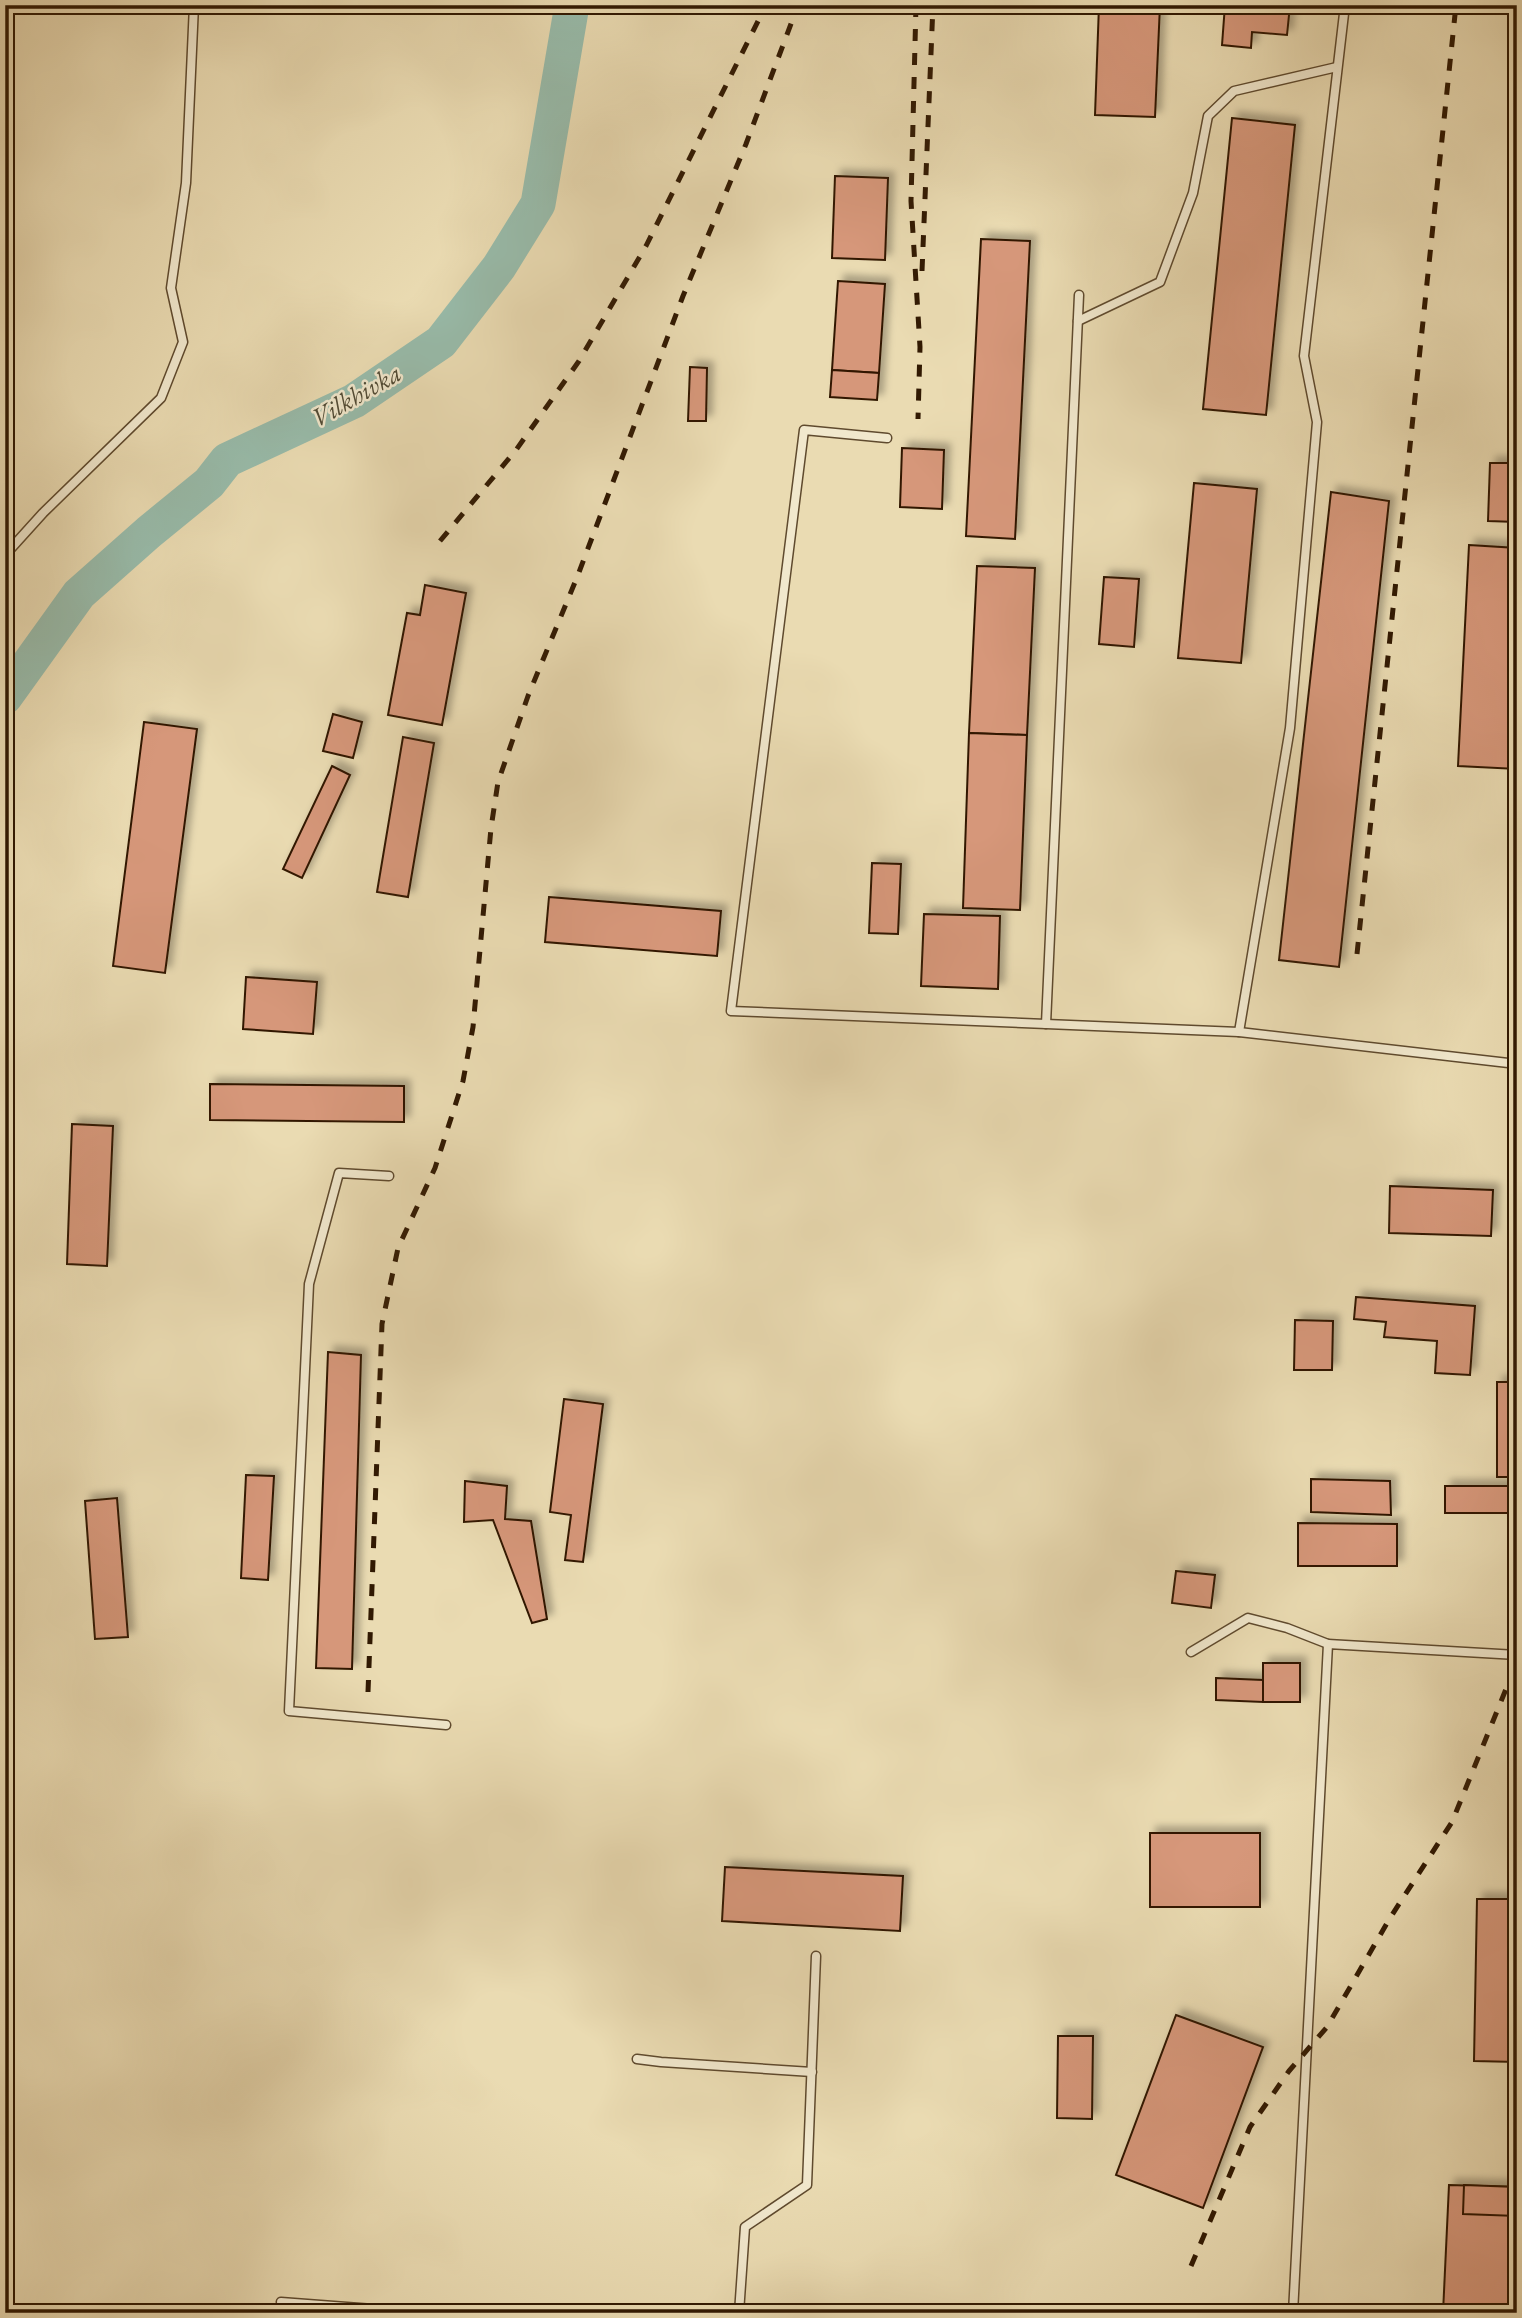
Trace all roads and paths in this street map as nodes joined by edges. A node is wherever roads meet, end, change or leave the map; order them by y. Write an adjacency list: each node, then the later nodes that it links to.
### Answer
1 (194, 5): 7 (lane)
2 (1345, 5): 3 (lane)
3 (1337, 67): 5 (lane); 9 (lane)
4 (1079, 295): 5 (lane)
5 (1078, 321): 8 (lane)
6 (887, 438): 8 (lane)
7 (5, 555)
8 (1046, 1024): 9 (lane)
9 (1239, 1032): 10 (lane)
10 (1517, 1064)
11 (389, 1177): 15 (lane)
12 (1328, 1644): 13 (lane); 14 (lane); 22 (lane)
13 (1191, 1652)
14 (1517, 1654)
15 (446, 1725)
16 (817, 1956): 18 (lane)
17 (637, 2059): 18 (lane)
18 (812, 2071): 21 (lane)
19 (281, 2302): 20 (lane)
20 (426, 2313)
21 (739, 2313)
22 (1293, 2313)

